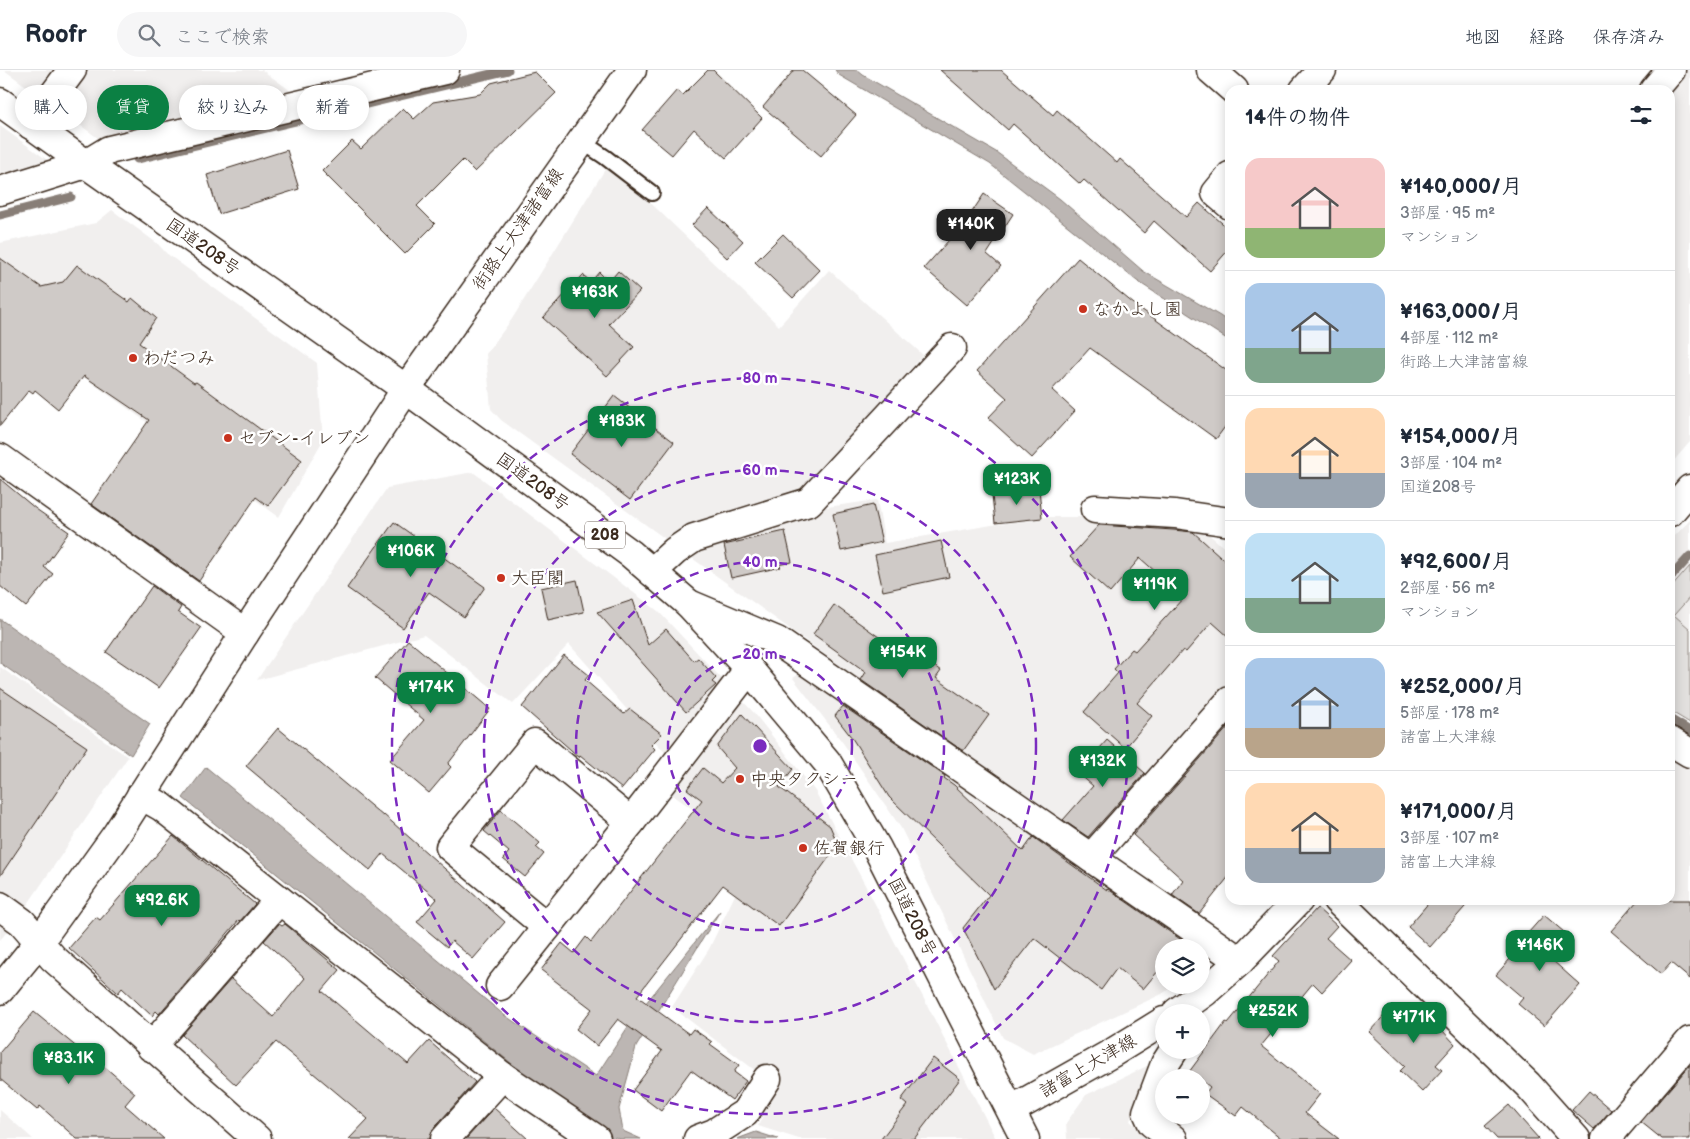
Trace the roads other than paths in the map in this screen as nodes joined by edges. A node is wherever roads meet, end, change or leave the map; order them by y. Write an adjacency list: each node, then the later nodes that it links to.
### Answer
1 (72, 70): 7 (main road)
2 (445, 70): 15 (main road)
3 (1211, 70): 8 (main road)
4 (1322, 70): 9 (main road)
5 (1671, 70): 10 (main road)
6 (627, 72): 14 (main road, 街路上大津諸富線)
7 (61, 85)
8 (1228, 85)
9 (1308, 85)
10 (1658, 85)
11 (0, 102): 12 (main road, 国道208号 / 208)
12 (15, 114)
13 (37, 130): 15 (main road, 国道208号 / 208)
14 (580, 141): 18 (lane); 21 (main road, 街路上大津諸富線)
15 (86, 164): 17 (main road); 21 (main road, 国道208号 / 208)
16 (1225, 182): 19 (main road)
17 (0, 191)
18 (652, 193)
19 (1225, 200)
20 (952, 348): 27 (main road)
21 (406, 389): 27 (main road, 国道208号 / 208); 29 (main road, 街路上大津諸富線)
22 (0, 458): 29 (main road)
23 (1690, 489): 24 (main road)
24 (1675, 506)
25 (1095, 509): 26 (main road)
26 (1225, 521)
27 (652, 572): 28 (main road, 国道208号 / 208)
28 (689, 604): 30 (main road, 国道208号 / 208); 36 (main road)
29 (245, 632): 34 (main road, 街路上大津諸富線)
30 (749, 669): 35 (main road); 53 (main road, 国道208号 / 208)
31 (1225, 707): 36 (main road)
32 (1675, 743): 33 (main road)
33 (1690, 753)
34 (141, 795): 37 (main road); 42 (main road, 街路上大津諸富線)
35 (631, 822): 41 (main road); 41 (main road)
36 (1091, 858): 43 (main road)
37 (279, 900): 49 (main road); 51 (main road)
38 (1294, 905): 43 (main road)
39 (1342, 905): 60 (main road)
40 (0, 906): 42 (main road)
41 (547, 927): 44 (main road)
42 (39, 942): 45 (main road, 街路上大津諸富線); 49 (main road)
43 (1240, 961): 46 (main road)
44 (500, 986)
45 (0, 990)
46 (1188, 1004)
47 (1155, 1027): 53 (main road, 諸富上大津線)
48 (1690, 1041): 61 (main road)
49 (151, 1046): 54 (main road)
50 (1168, 1059): 59 (main road)
51 (502, 1076): 55 (main road); 56 (main road)
52 (767, 1079): 57 (main road)
53 (1011, 1110): 58 (main road, 国道208号 / 208)
54 (257, 1139)
55 (446, 1139)
56 (596, 1139)
57 (698, 1139)
58 (1025, 1139)
59 (1172, 1139)
60 (1576, 1139)
61 (1606, 1139)

